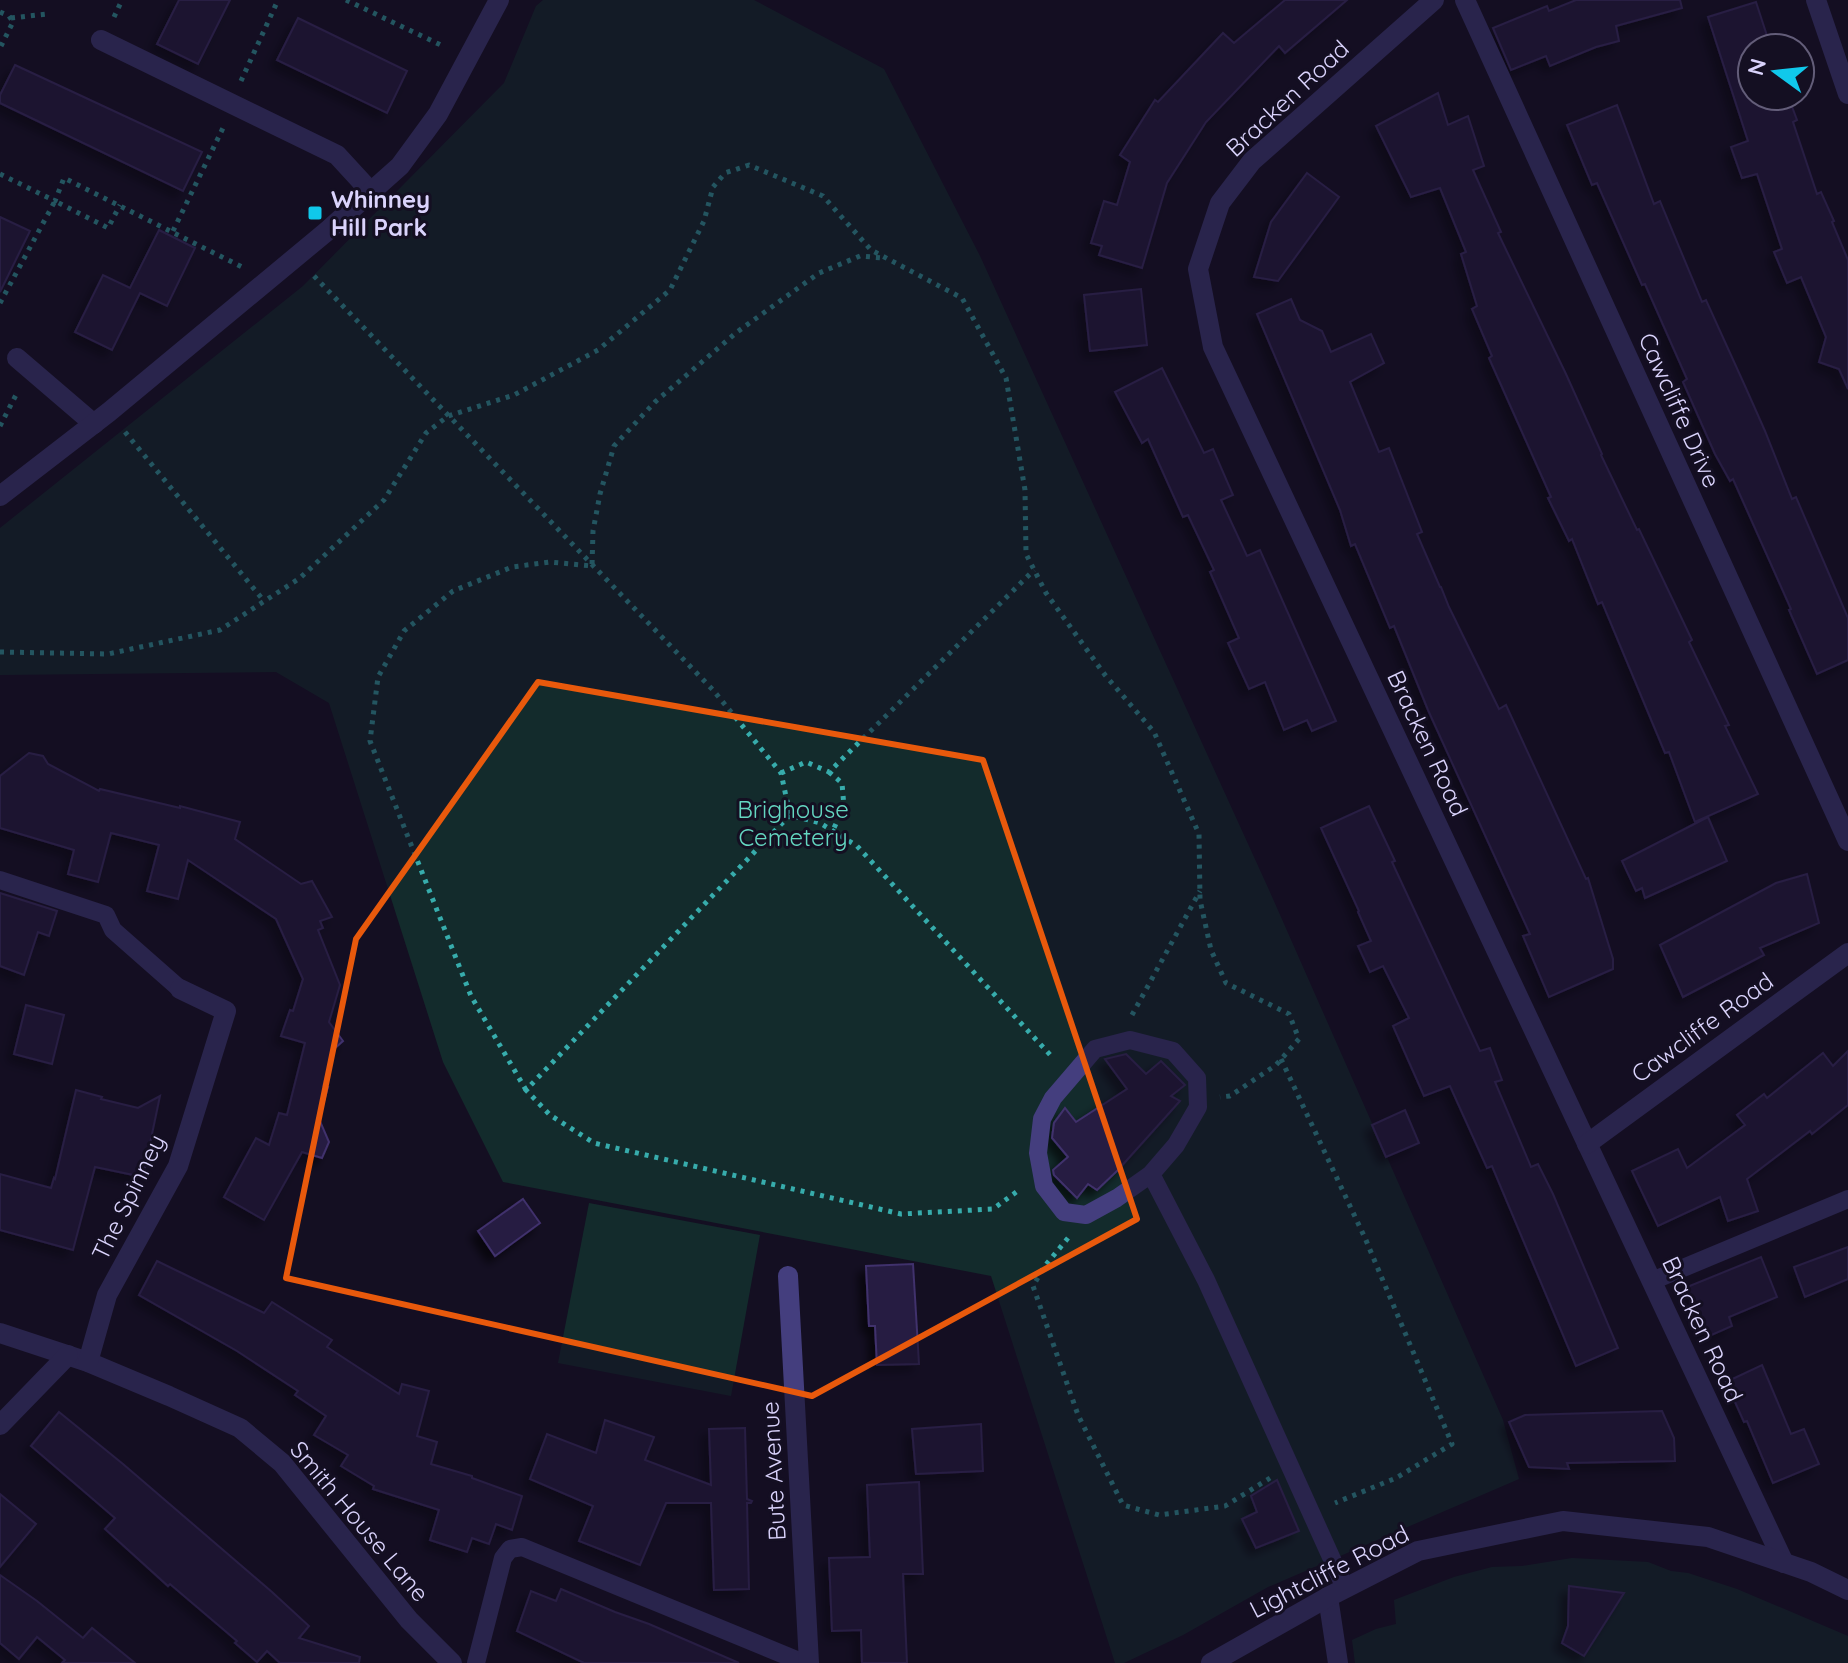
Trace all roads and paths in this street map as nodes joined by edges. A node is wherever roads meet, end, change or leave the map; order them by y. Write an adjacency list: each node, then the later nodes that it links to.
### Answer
1 (278, 0): 14 (path)
2 (346, 0): 12 (path)
3 (499, 0): 12 (street)
4 (1434, 0): 47 (street, Bracken Road)
5 (1465, 0): 37 (street, Cawcliffe Drive)
6 (1816, 0): 13 (street)
7 (0, 12): 9 (path)
8 (47, 14): 9 (path)
9 (11, 18): 11 (path)
10 (101, 40): 14 (street)
11 (0, 48)
12 (468, 58): 16 (street)
13 (1848, 94)
14 (232, 104): 16 (street); 19 (path)
15 (0, 174): 17 (path)
16 (371, 192): 20 (street)
17 (55, 201): 18 (path); 18 (path); 23 (path)
18 (120, 205): 19 (path)
19 (173, 231): 22 (path)
20 (296, 257): 22 (street); 25 (path)
21 (887, 258): 25 (path); 29 (path); 30 (path)
22 (267, 281): 26 (street)
23 (0, 303)
24 (23, 364): 26 (street); 27 (path)
25 (448, 416): 29 (path); 31 (path)
26 (102, 418): 28 (street); 31 (path)
27 (0, 426)
28 (0, 496)
29 (592, 566): 34 (path); 45 (path)
30 (1034, 570): 33 (path); 39 (path)
31 (264, 601): 32 (path)
32 (0, 652)
33 (829, 772): 34 (path); 36 (path)
34 (781, 773): 35 (path)
35 (790, 815): 36 (path); 45 (path)
36 (833, 830): 44 (path)
37 (1848, 841)
38 (0, 880): 41 (lane)
39 (1200, 891): 42 (path); 43 (path)
40 (1848, 953): 47 (street, Cawcliffe Road)
41 (180, 989): 55 (street, The Spinney)
42 (1116, 1044): 44 (lane); 46 (lane)
43 (1281, 1059): 46 (path); 58 (path)
44 (1071, 1078): 48 (lane)
45 (526, 1090): 48 (path)
46 (1199, 1100): 49 (lane)
47 (1587, 1144): 53 (street, Bracken Road)
48 (1042, 1172): 51 (lane)
49 (1151, 1174): 51 (lane); 57 (lane)
50 (1848, 1199): 53 (lane)
51 (1086, 1215): 57 (path)
52 (788, 1276): 64 (street, Bute Avenue)
53 (1652, 1281): 59 (street, Bracken Road)
54 (0, 1333): 55 (street, Smith House Lane)
55 (78, 1358): 56 (street); 62 (street, Smith House Lane)
56 (0, 1425)
57 (1291, 1465): 58 (lane)
58 (1312, 1513): 61 (lane)
59 (1784, 1563): 60 (street, Lightcliffe Road); 61 (street, Lightcliffe Road)
60 (1848, 1590)
61 (1336, 1592): 65 (street, Lightcliffe Road); 66 (street)
62 (452, 1663)
63 (476, 1663): 64 (lane)
64 (807, 1663)
65 (1211, 1663)
66 (1338, 1663)

